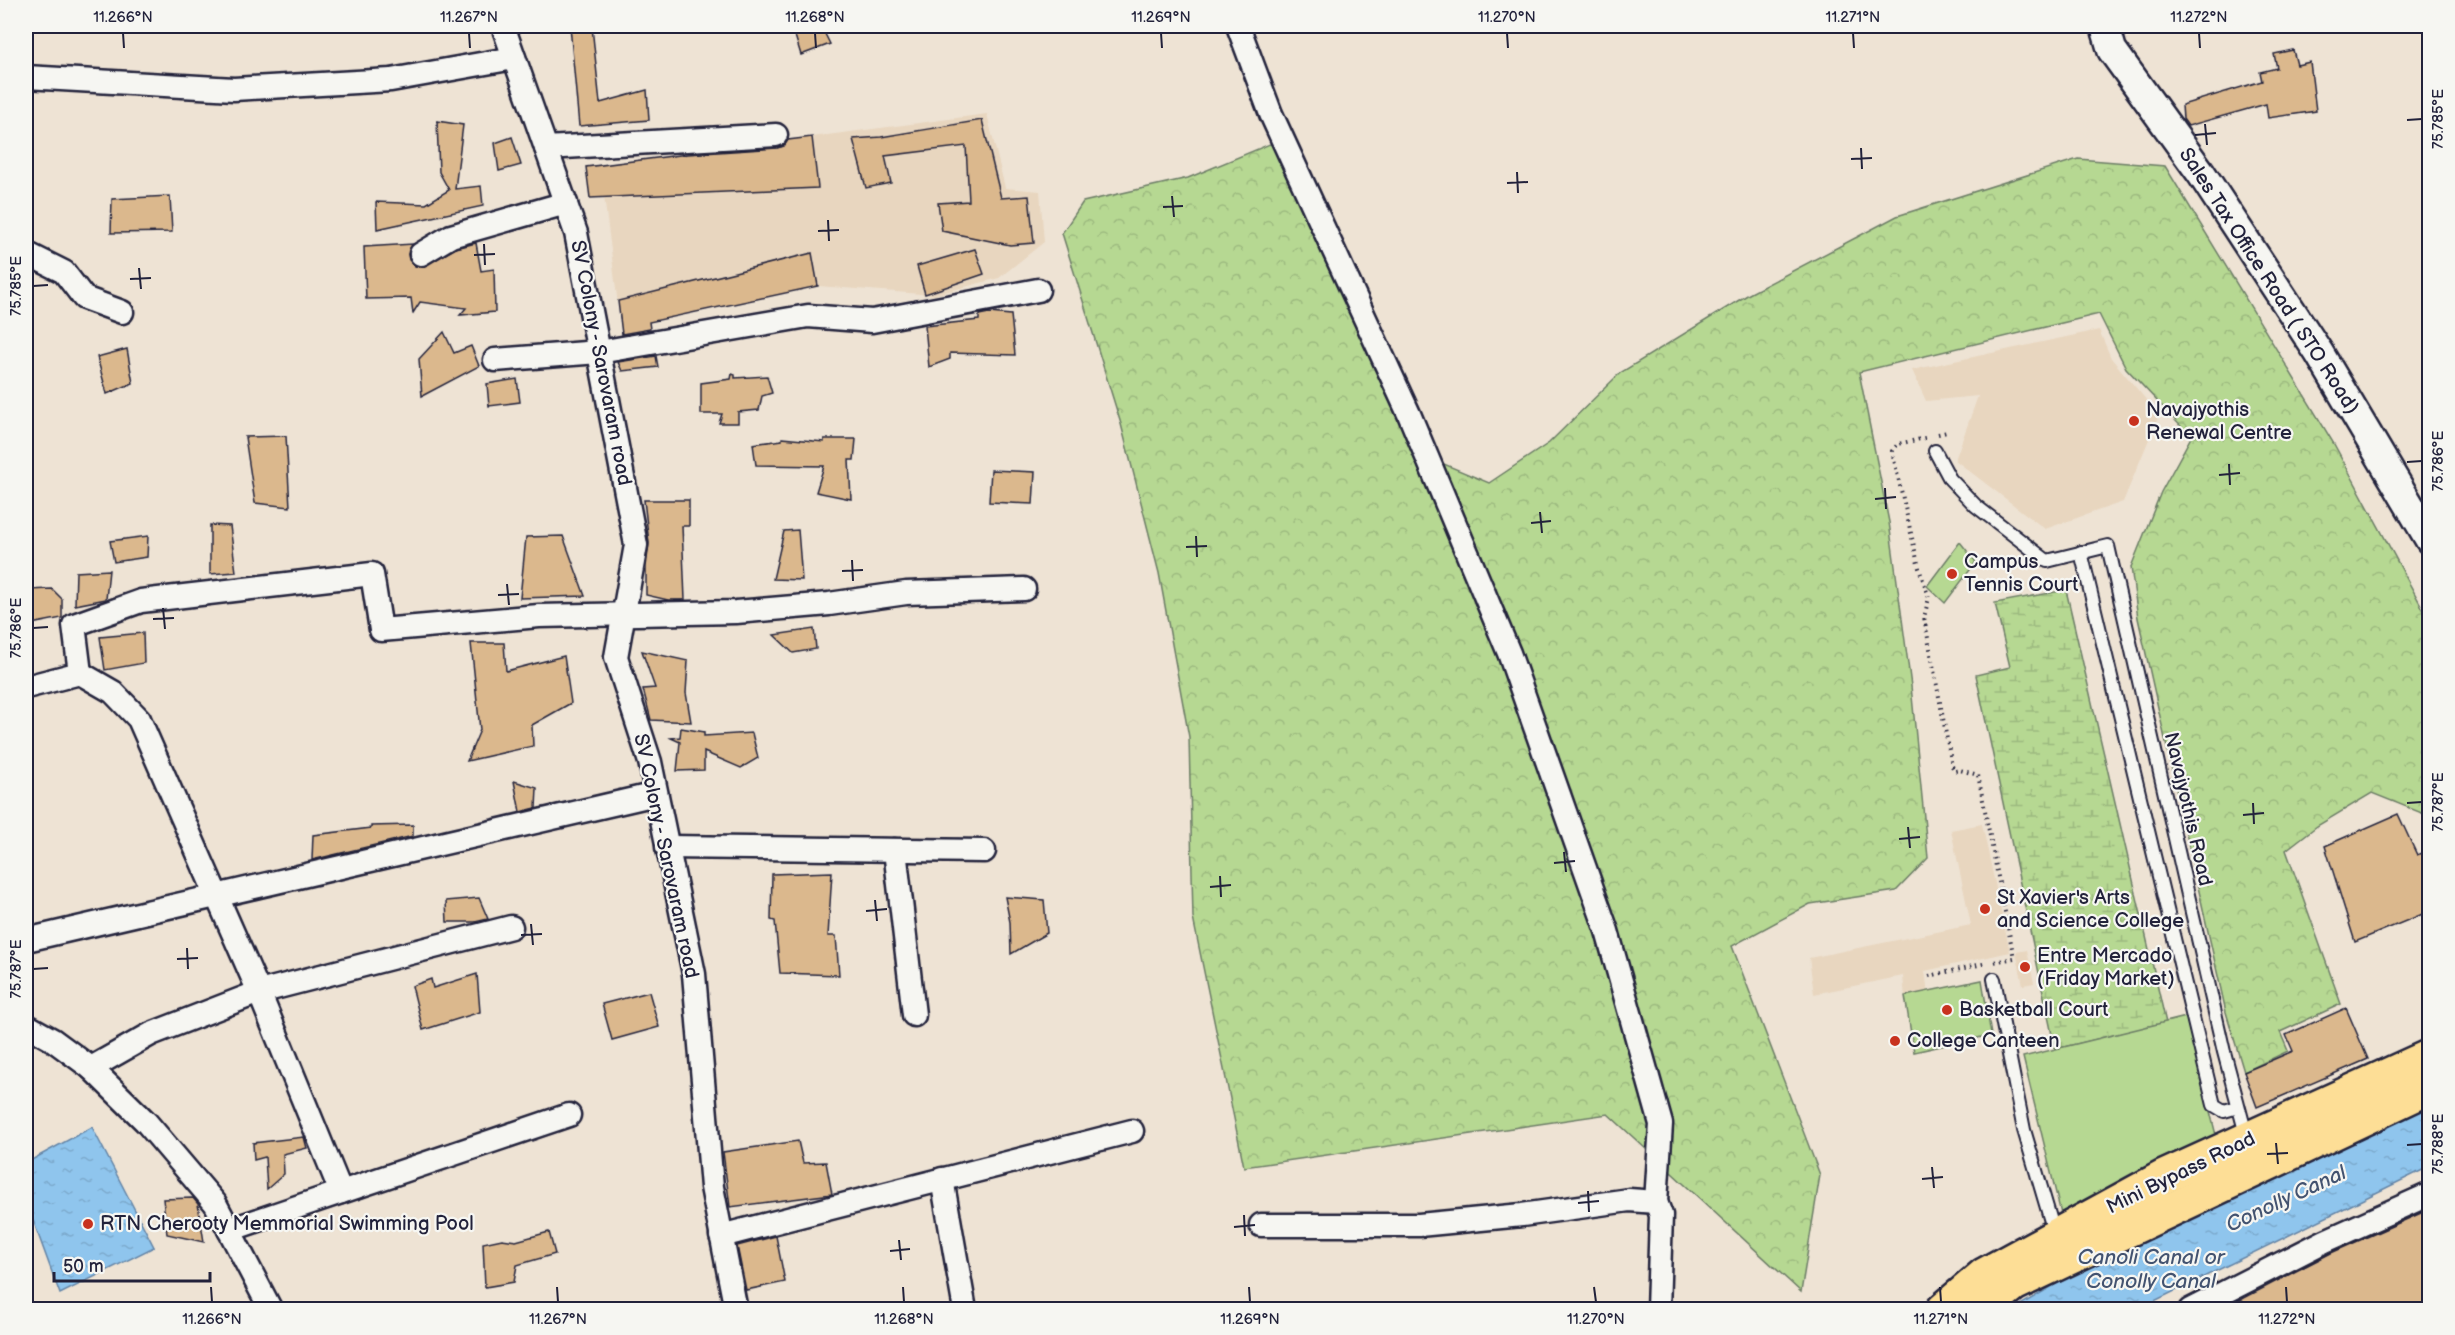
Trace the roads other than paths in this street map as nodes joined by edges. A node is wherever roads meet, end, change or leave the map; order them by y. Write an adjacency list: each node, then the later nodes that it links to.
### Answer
1 (503, 26): 4 (street, SV Colony - Sarovaram road)
2 (1238, 26): 43 (street)
3 (2105, 26): 16 (street, Sales Tax Office Road ( STO Road))
4 (514, 57): 5 (street); 7 (street, SV Colony - Sarovaram road)
5 (26, 77)
6 (776, 135): 7 (street)
7 (546, 148): 8 (street, SV Colony - Sarovaram road)
8 (566, 203): 10 (street); 13 (street, SV Colony - Sarovaram road)
9 (26, 253): 12 (street)
10 (421, 254)
11 (1038, 290): 13 (street)
12 (122, 312)
13 (599, 352): 14 (street); 19 (street, SV Colony - Sarovaram road)
14 (495, 360)
15 (1935, 451): 17 (lane, Navajyothis Road)
16 (2430, 540)
17 (2081, 552): 36 (lane); 36 (lane, Navajyothis Road)
18 (1024, 589): 19 (street)
19 (624, 614): 20 (street); 22 (street, SV Colony - Sarovaram road)
20 (80, 673): 21 (street); 26 (street)
21 (26, 687)
22 (656, 794): 23 (street, SV Colony - Sarovaram road); 26 (street)
23 (667, 847): 24 (street); 46 (street, SV Colony - Sarovaram road)
24 (895, 850): 25 (street); 31 (street)
25 (984, 851)
26 (217, 894): 28 (street); 30 (street)
27 (511, 927): 30 (street)
28 (26, 940)
29 (1994, 979): 47 (lane)
30 (259, 992): 34 (street); 41 (street)
31 (914, 1015)
32 (26, 1025): 34 (street)
33 (2430, 1056): 39 (main road, Mini Bypass Road)
34 (91, 1068): 45 (street)
35 (2430, 1087): 53 (main road, Mini Bypass Road)
36 (2238, 1107): 39 (lane, Navajyothis Road)
37 (569, 1115): 41 (street)
38 (1132, 1131): 40 (street)
39 (2247, 1139): 47 (main road, Mini Bypass Road)
40 (942, 1179): 46 (street); 50 (street)
41 (341, 1192): 45 (street)
42 (2430, 1194): 54 (street)
43 (1656, 1202): 44 (street); 51 (street)
44 (1261, 1226)
45 (229, 1230): 48 (street)
46 (722, 1236): 49 (street, SV Colony - Sarovaram road)
47 (2056, 1236): 52 (main road, Mini Bypass Road)
48 (271, 1310)
49 (736, 1310)
50 (965, 1310)
51 (1658, 1310)
52 (1943, 1310)
53 (1981, 1310)
54 (2190, 1310)

